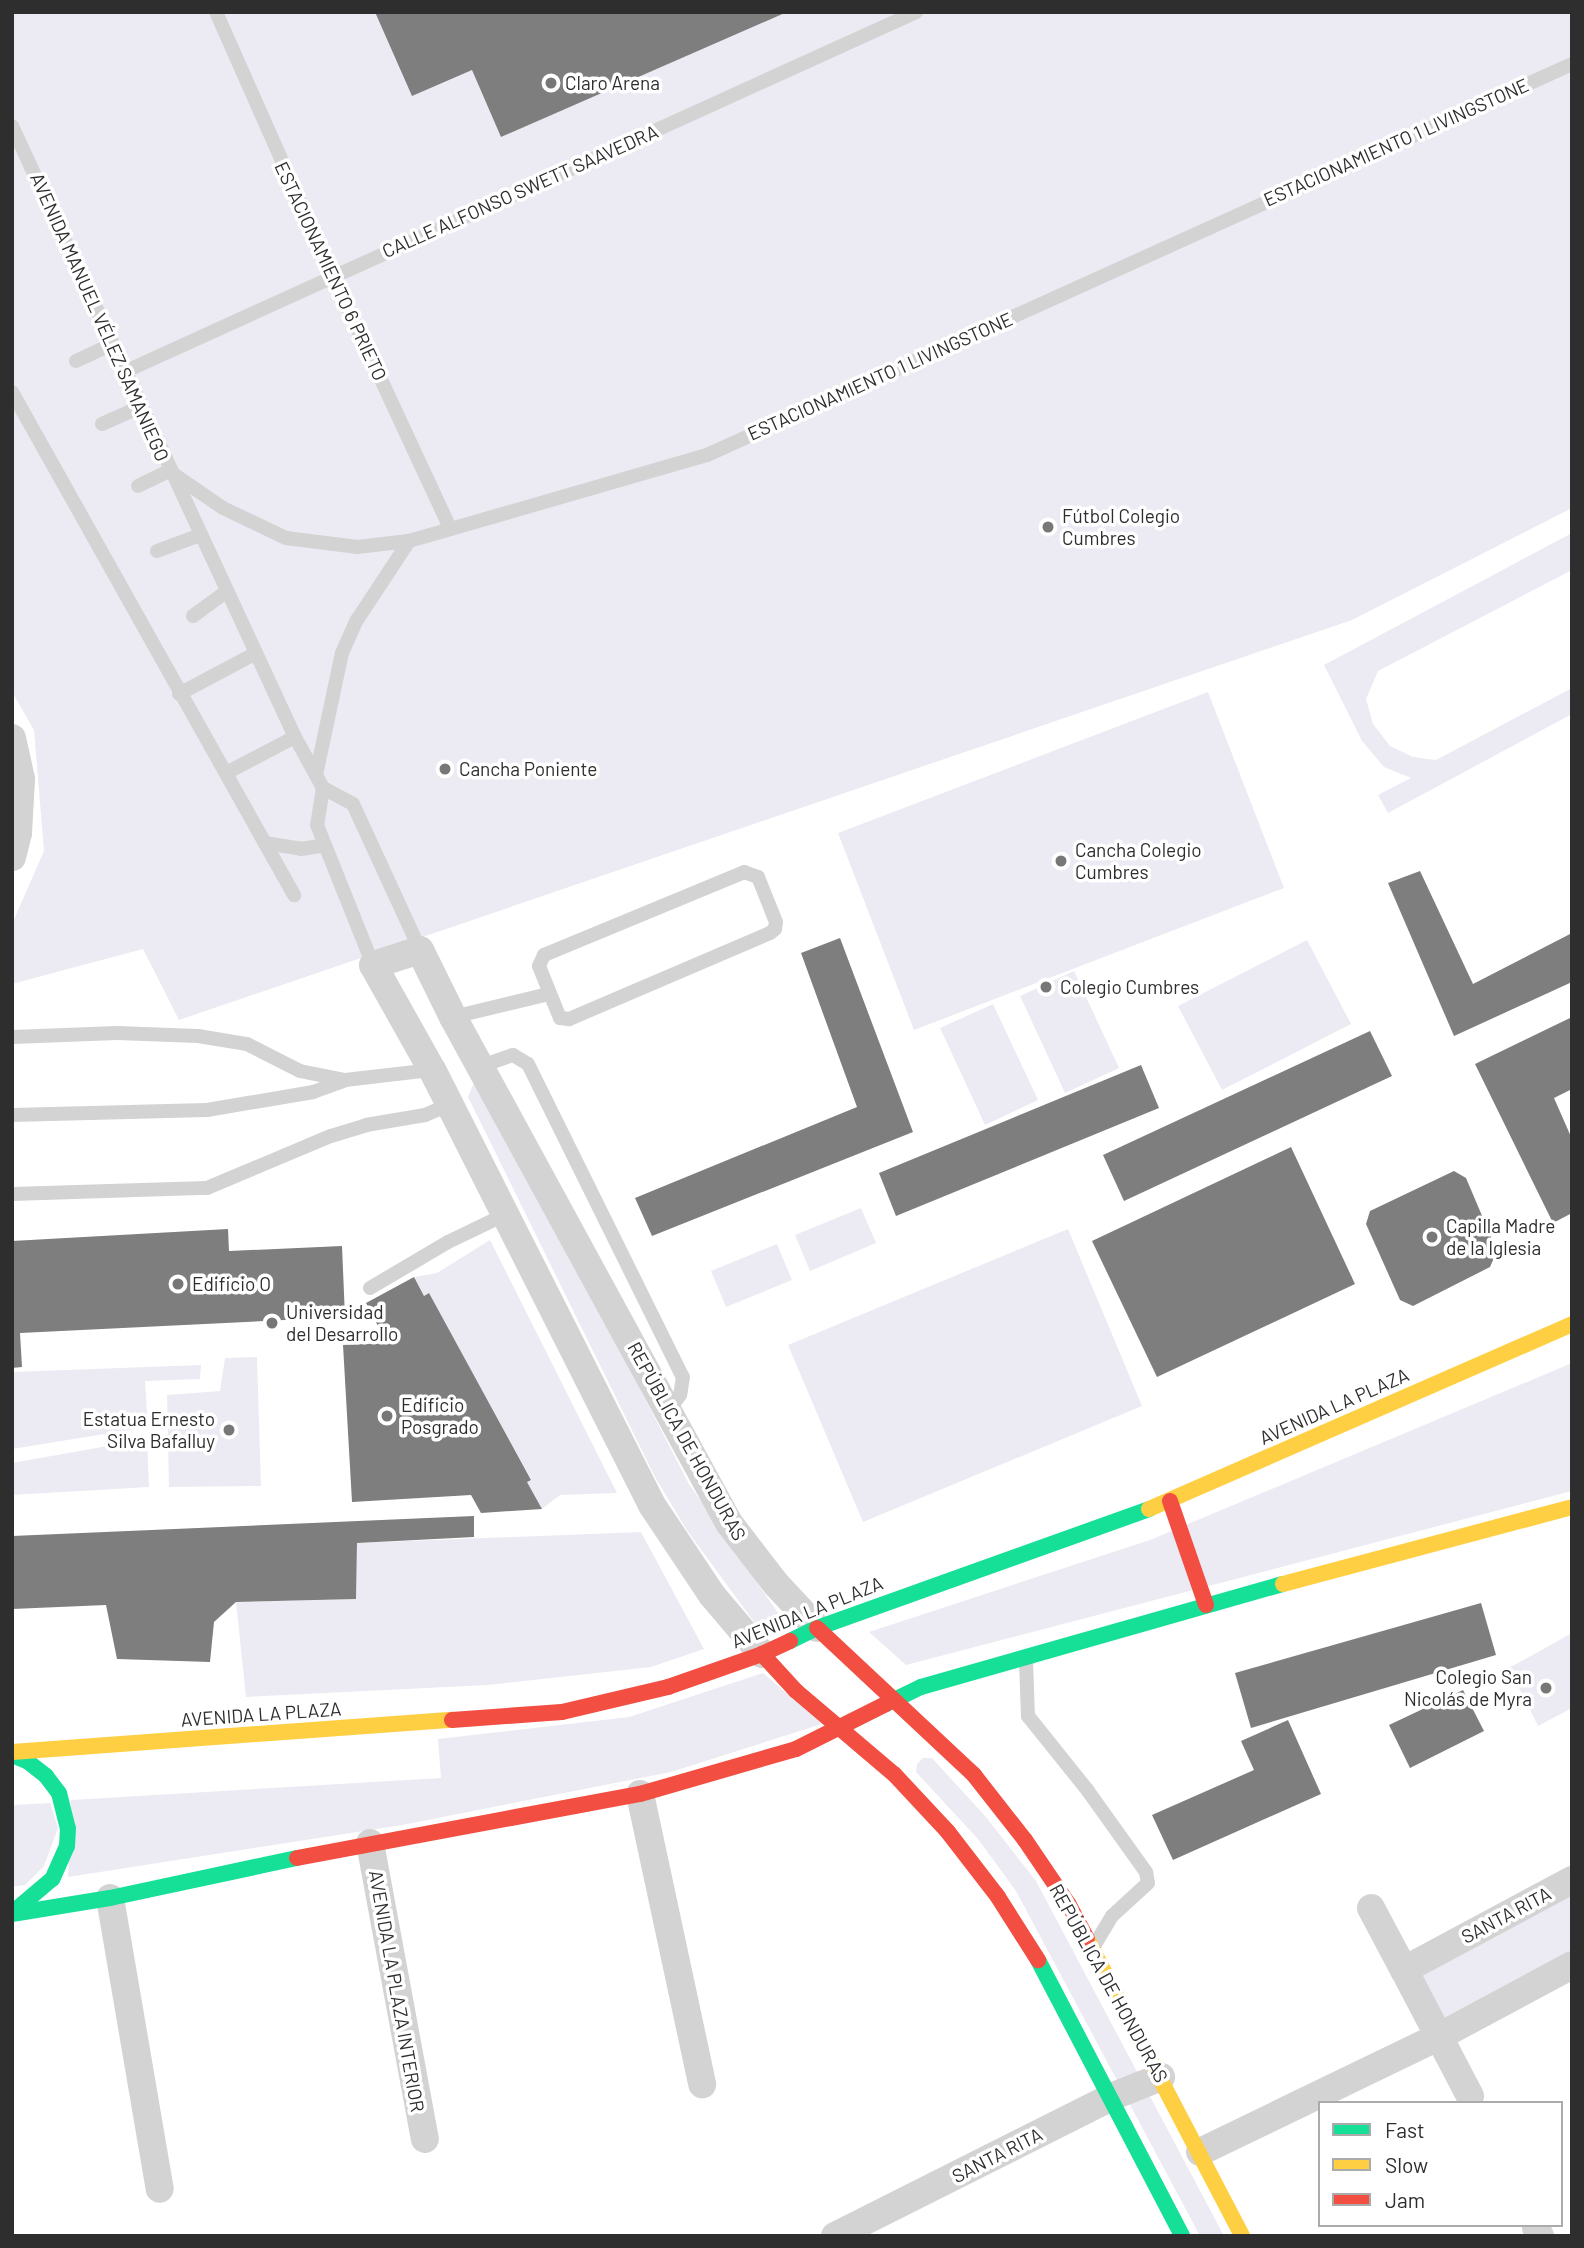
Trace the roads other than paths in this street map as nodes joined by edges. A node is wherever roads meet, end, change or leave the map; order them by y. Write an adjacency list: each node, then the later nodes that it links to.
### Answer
1 (216, 12): 5 (lane, ESTACIONAMIENTO 6 PRIETO)
2 (916, 12): 5 (lane, CALLE ALFONSO SWETT SAAVEDRA)
3 (1572, 64): 14 (lane, ESTACIONAMIENTO 1 LIVINGSTONE)
4 (12, 126): 6 (lane, AVENIDA MANUEL VÉLEZ SAMANIEGO)
5 (332, 276): 8 (lane, CALLE ALFONSO SWETT SAAVEDRA); 14 (lane, ESTACIONAMIENTO 6 PRIETO)
6 (112, 344): 7 (lane); 8 (lane, AVENIDA MANUEL VÉLEZ SAMANIEGO)
7 (76, 360)
8 (124, 372): 10 (lane, AVENIDA MANUEL VÉLEZ SAMANIEGO)
9 (12, 392): 21 (lane)
10 (141, 407): 11 (lane); 12 (lane, AVENIDA MANUEL VÉLEZ SAMANIEGO)
11 (102, 424)
12 (169, 471): 13 (lane); 15 (lane, AVENIDA MANUEL VÉLEZ SAMANIEGO); 16 (lane, ESTACIONAMIENTO 1 LIVINGSTONE)
13 (138, 486)
14 (450, 528): 16 (lane, ESTACIONAMIENTO 1 LIVINGSTONE)
15 (200, 535): 17 (lane); 18 (lane, AVENIDA MANUEL VÉLEZ SAMANIEGO)
16 (409, 541): 25 (lane)
17 (157, 551)
18 (227, 591): 19 (lane); 20 (lane, AVENIDA MANUEL VÉLEZ SAMANIEGO)
19 (193, 616)
20 (256, 653): 21 (lane); 22 (lane, AVENIDA MANUEL VÉLEZ SAMANIEGO)
21 (179, 694): 24 (lane)
22 (295, 737): 24 (lane); 25 (lane, AVENIDA MANUEL VÉLEZ SAMANIEGO)
23 (12, 738): 27 (street)
24 (226, 773): 26 (lane)
25 (319, 782): 28 (lane); 30 (lane)
26 (265, 843): 28 (lane); 29 (lane)
27 (15, 845)
28 (325, 845): 31 (lane)
29 (295, 895)
30 (420, 950): 31 (street); 33 (street, REPÚBLICA DE HONDURAS)
31 (373, 965): 36 (street)
32 (549, 994): 32 (lane); 33 (lane)
33 (453, 1017): 35 (street, REPÚBLICA DE HONDURAS)
34 (12, 1037): 37 (lane)
35 (481, 1066): 36 (street); 44 (street, REPÚBLICA DE HONDURAS); 44 (lane)
36 (432, 1070): 37 (lane); 38 (street)
37 (345, 1080): 39 (lane)
38 (449, 1105): 40 (lane); 41 (street)
39 (12, 1115)
40 (12, 1194)
41 (503, 1215): 42 (lane); 49 (street)
42 (370, 1288)
43 (1572, 1324): 45 (main road, AVENIDA LA PLAZA)
44 (669, 1410): 48 (street, REPÚBLICA DE HONDURAS)
45 (1170, 1501): 47 (main road); 48 (main road, AVENIDA LA PLAZA)
46 (1572, 1507): 47 (main road)
47 (1206, 1605): 50 (main road)
48 (817, 1628): 49 (main road, AVENIDA LA PLAZA); 51 (main road, REPÚBLICA DE HONDURAS)
49 (762, 1654): 52 (main road); 53 (main road, AVENIDA LA PLAZA)
50 (1026, 1659): 51 (main road); 60 (lane)
51 (892, 1699): 52 (main road); 60 (main road, REPÚBLICA DE HONDURAS)
52 (840, 1729): 54 (main road); 67 (main road)
53 (12, 1754): 59 (main road)
54 (640, 1794): 55 (main road); 65 (street)
55 (370, 1843): 57 (main road); 68 (street, AVENIDA LA PLAZA INTERIOR)
56 (1572, 1880): 62 (street, SANTA RITA)
57 (110, 1898): 59 (main road); 70 (street)
58 (1371, 1908): 62 (street)
59 (12, 1914)
60 (1091, 1951): 64 (main road, REPÚBLICA DE HONDURAS)
61 (1572, 1965): 63 (street)
62 (1404, 1970): 63 (street)
63 (1438, 2037): 66 (street); 69 (street)
64 (1161, 2077): 67 (street, SANTA RITA); 69 (main road, REPÚBLICA DE HONDURAS)
65 (702, 2084)
66 (1470, 2096)
67 (1111, 2097): 71 (street, SANTA RITA); 72 (main road)
68 (425, 2139)
69 (1200, 2152): 73 (main road, REPÚBLICA DE HONDURAS)
70 (160, 2189)
71 (835, 2236)
72 (1182, 2236)
73 (1242, 2236)

